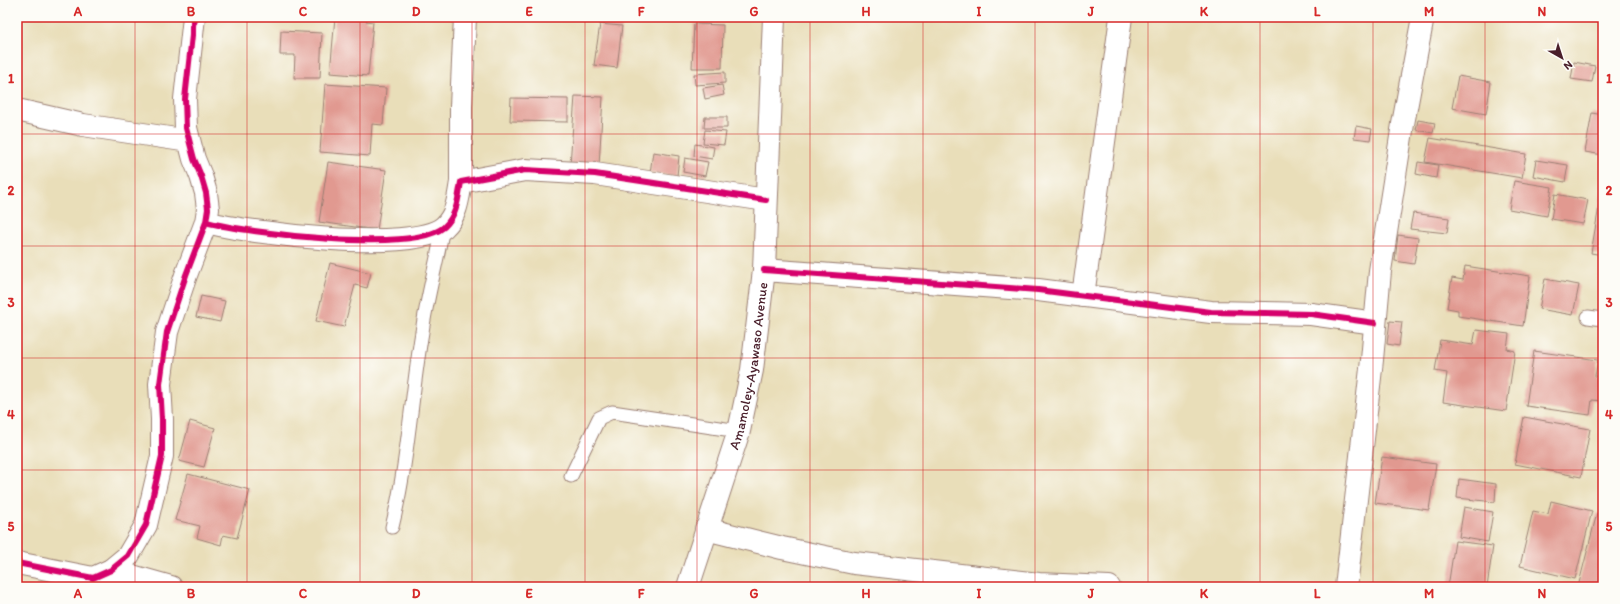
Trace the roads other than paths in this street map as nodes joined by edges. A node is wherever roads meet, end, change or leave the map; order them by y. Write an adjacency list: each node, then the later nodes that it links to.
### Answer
1 (194, 17): 7 (street)
2 (465, 17): 8 (street)
3 (774, 17): 9 (street, Amamoley-Ayawaso Avenue)
4 (1121, 17): 13 (street)
5 (1423, 17): 16 (street)
6 (17, 110): 7 (street)
7 (189, 141): 10 (street)
8 (461, 182): 9 (street); 11 (street)
9 (766, 200): 12 (street, Amamoley-Ayawaso Avenue)
10 (206, 222): 11 (street); 22 (street)
11 (443, 227): 19 (lane)
12 (764, 270): 13 (street); 17 (street, Amamoley-Ayawaso Avenue)
13 (1083, 296): 16 (street)
14 (1588, 317): 15 (lane)
15 (1603, 319)
16 (1375, 322): 27 (street)
17 (739, 431): 18 (lane); 20 (street, Amamoley-Ayawaso Avenue)
18 (572, 476)
19 (392, 528)
20 (706, 529): 23 (street); 25 (street, Amamoley-Ayawaso Avenue)
21 (17, 562): 22 (street)
22 (98, 578): 24 (street)
23 (1028, 585): 26 (street)
24 (171, 587)
25 (688, 587)
26 (1109, 587)
27 (1346, 587)

